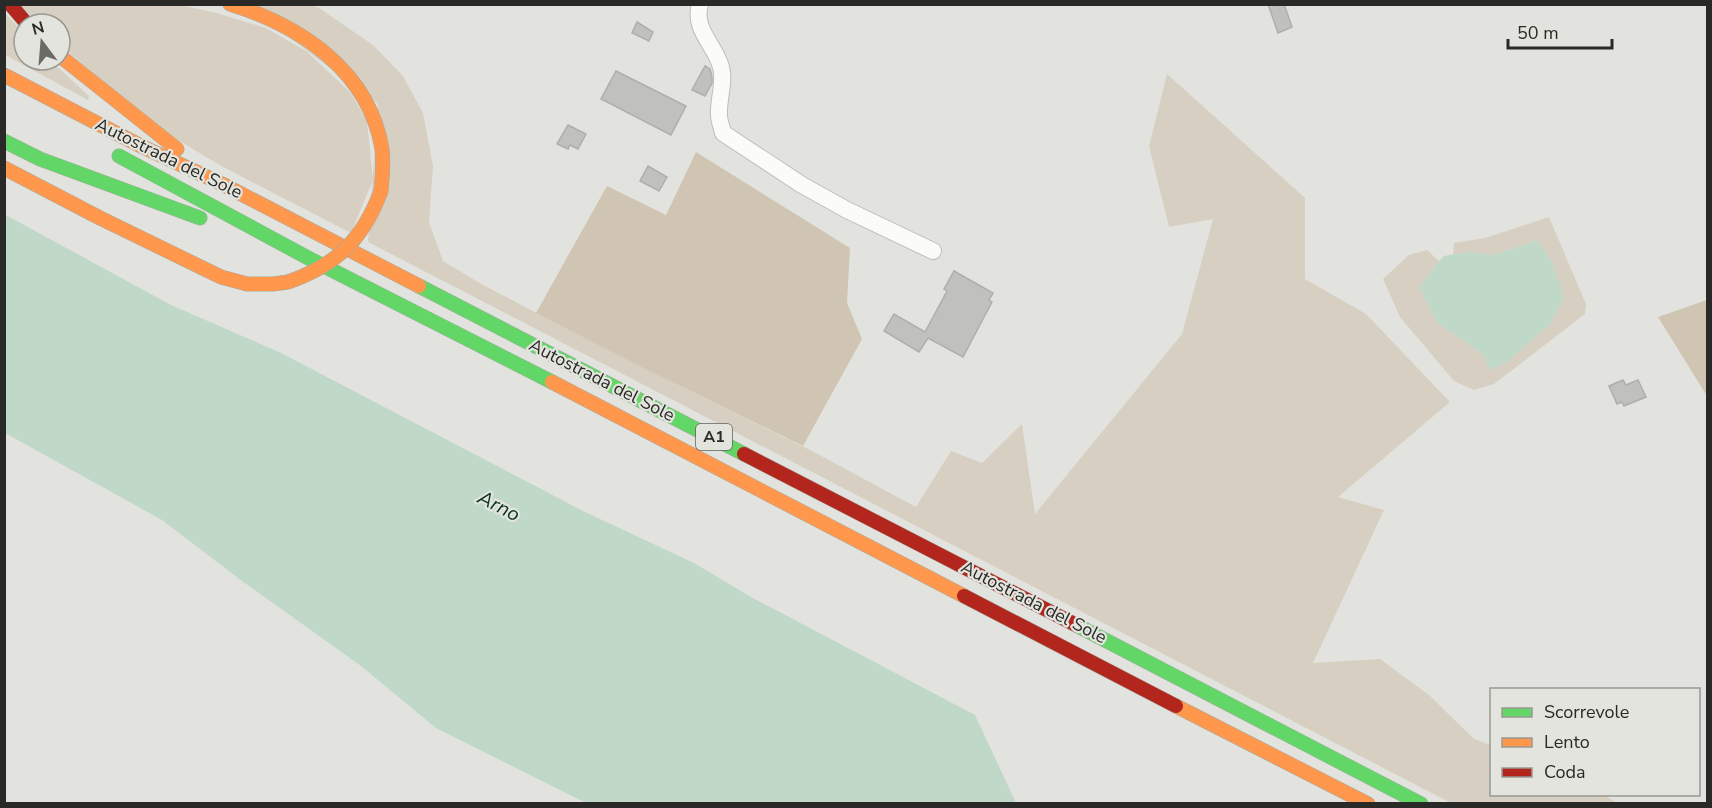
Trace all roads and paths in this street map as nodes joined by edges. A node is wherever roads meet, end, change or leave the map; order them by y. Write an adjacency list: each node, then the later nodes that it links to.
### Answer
1 (230, 4): 7 (highway, bridge)
2 (700, 4): 9 (street)
3 (72, 65): 8 (highway)
4 (4, 75): 8 (highway, Autostrada del Sole / A1)
5 (9, 144): 10 (highway)
6 (104, 149): 10 (highway, Autostrada del Sole / A1)
7 (4, 168)
8 (222, 184): 12 (highway, Autostrada del Sole / A1)
9 (933, 251)
10 (312, 260): 11 (highway, Autostrada del Sole / A1)
11 (1368, 804)
12 (1421, 804)

